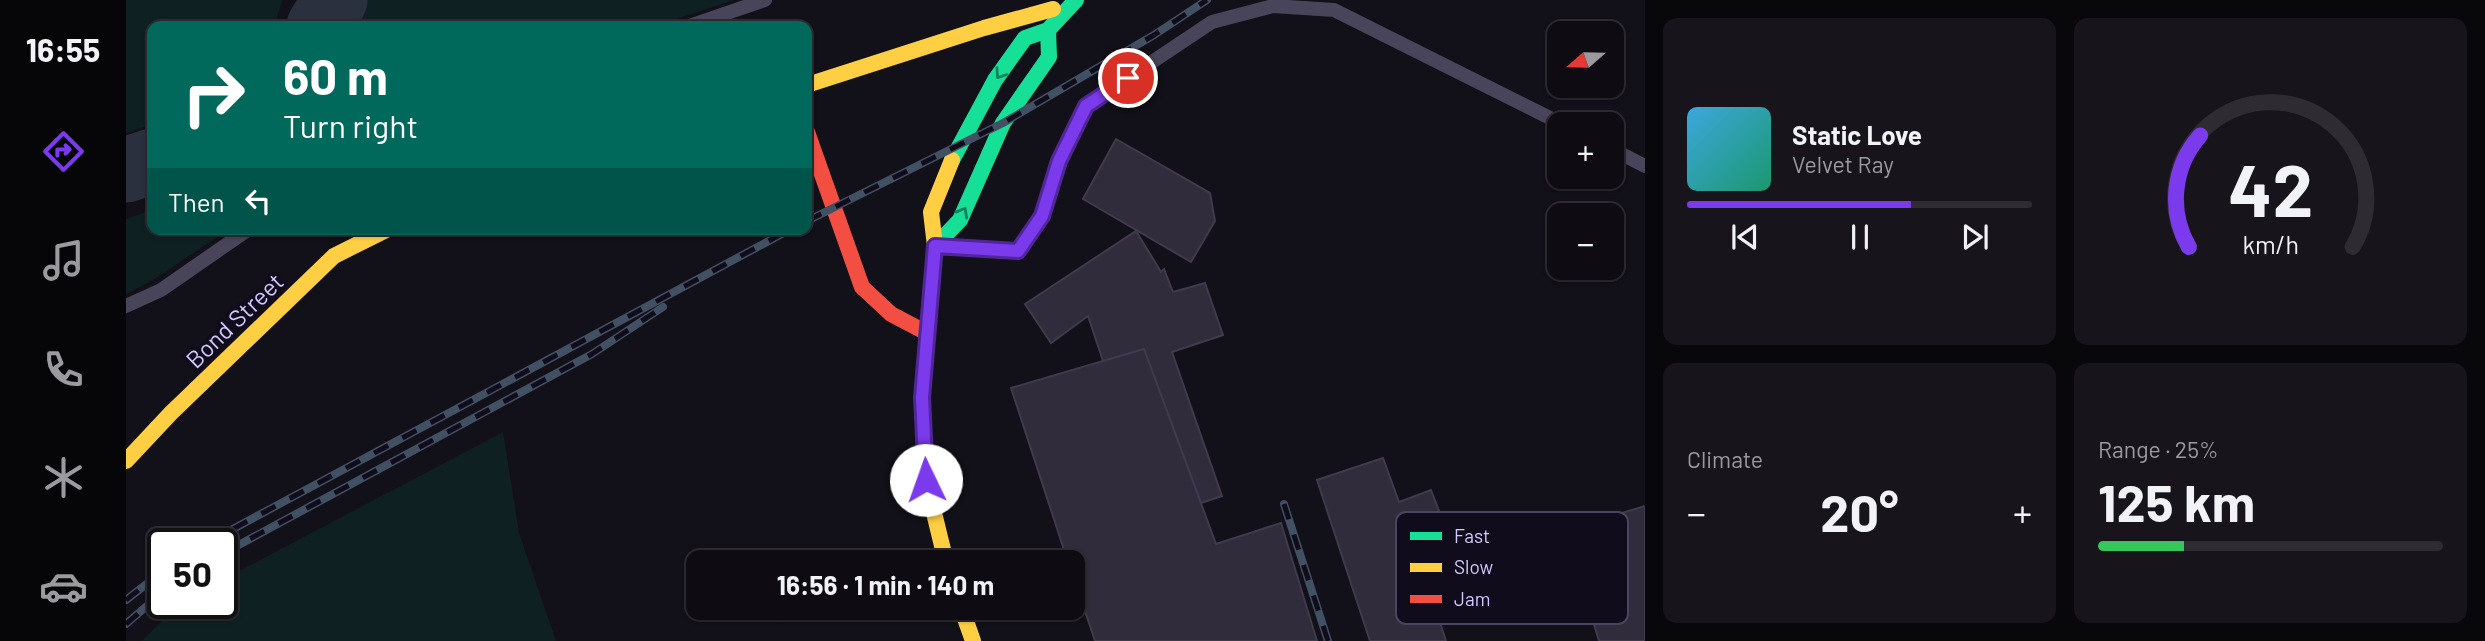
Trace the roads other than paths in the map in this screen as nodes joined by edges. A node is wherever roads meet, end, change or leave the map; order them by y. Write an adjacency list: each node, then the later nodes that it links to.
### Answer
1 (765, 0): 3 (lane)
2 (1074, 2): 4 (main road); 5 (main road)
3 (704, 21)
4 (1048, 30): 12 (main road, one-way to 4); 12 (main road, one-way to 12)
5 (812, 83)
6 (1547, 116): 12 (lane)
7 (812, 146): 14 (main road)
8 (1624, 155): 9 (lane)
9 (1645, 166)
10 (240, 235): 13 (lane)
11 (376, 235): 15 (main road, Bond Street)
12 (935, 246): 14 (main road)
13 (126, 306)
14 (926, 333): 16 (main road)
15 (126, 461)
16 (943, 550)
17 (966, 620): 18 (main road)
18 (973, 641)

